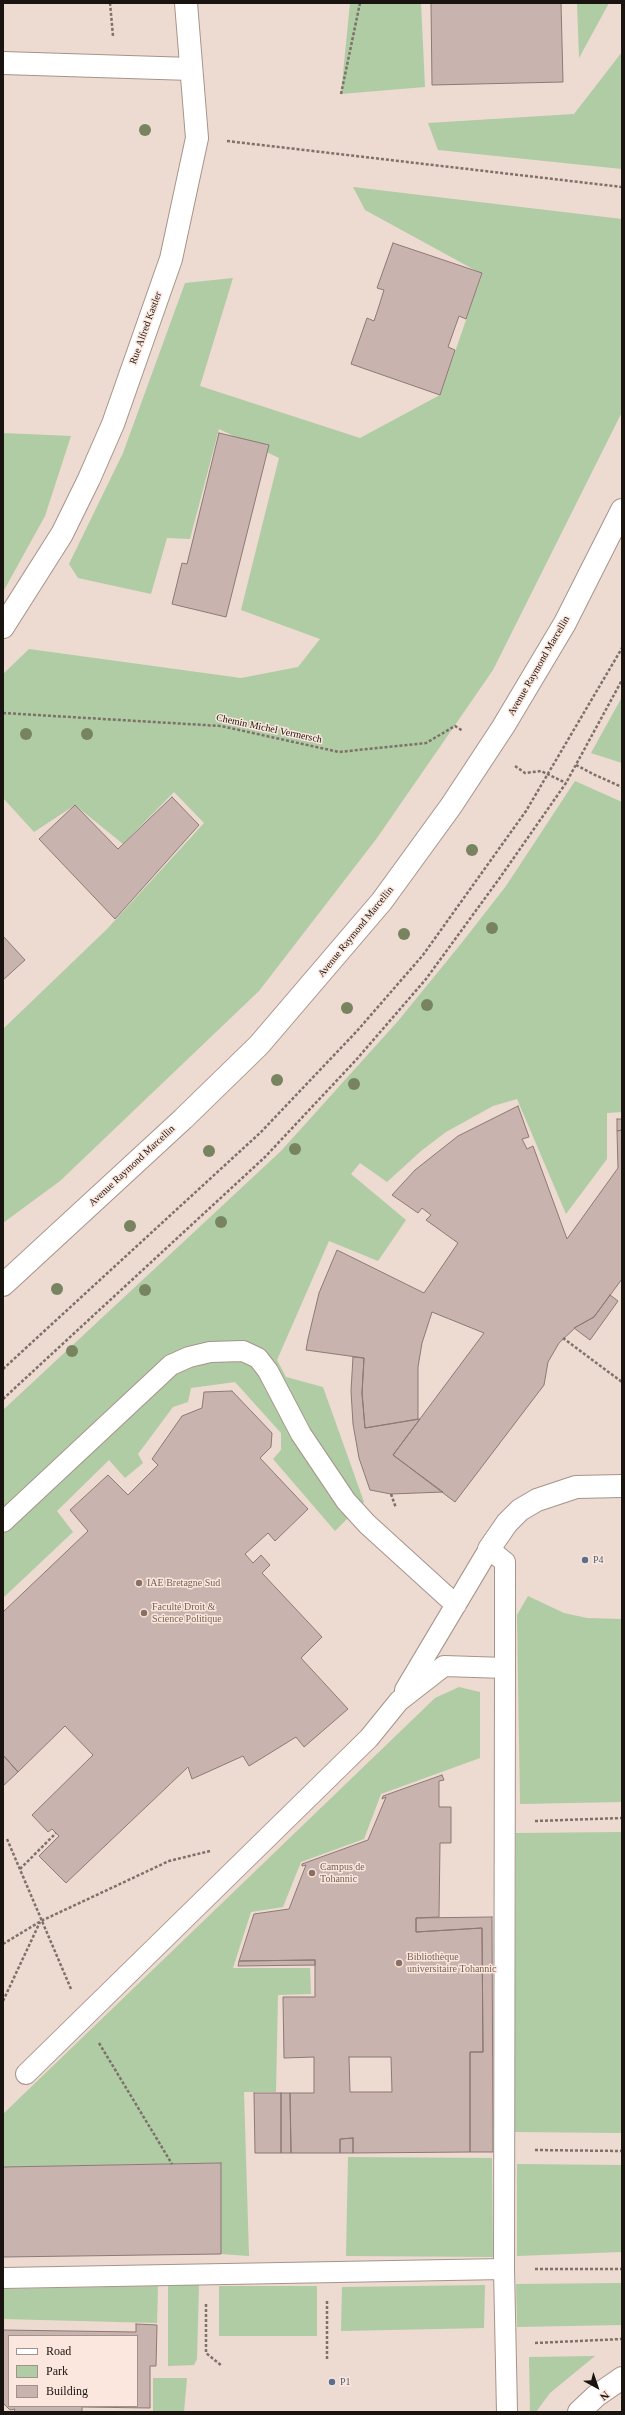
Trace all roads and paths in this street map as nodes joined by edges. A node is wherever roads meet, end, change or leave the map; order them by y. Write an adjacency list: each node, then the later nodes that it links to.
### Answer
1 (186, 3): 4 (street, Rue Alfred Kastler)
2 (360, 3): 5 (path)
3 (3, 64): 4 (street)
4 (191, 69): 6 (street, Rue Alfred Kastler)
5 (341, 94)
6 (197, 138): 7 (path); 9 (street, Rue Alfred Kastler)
7 (622, 187)
8 (622, 510): 18 (street, Avenue Raymond Marcellin)
9 (3, 627)
10 (622, 648): 15 (path)
11 (622, 680): 14 (path)
12 (3, 713): 13 (path, Chemin Michel Vermersch)
13 (455, 726)
14 (576, 765): 16 (path); 17 (path)
15 (548, 775): 16 (path); 20 (path)
16 (566, 784): 22 (path)
17 (622, 786)
18 (3, 1285)
19 (563, 1338): 21 (path)
20 (3, 1369)
21 (622, 1382)
22 (3, 1399)
23 (622, 1486): 25 (street)
24 (3, 1522): 26 (lane)
25 (489, 1549): 26 (lane); 27 (lane)
26 (456, 1605): 28 (lane)
27 (505, 1668): 28 (lane); 30 (lane)
28 (399, 1701): 37 (lane)
29 (622, 1818): 30 (path)
30 (505, 1823): 38 (lane)
31 (56, 1833): 33 (path)
32 (214, 1850): 34 (path)
33 (20, 1869)
34 (41, 1921): 35 (path); 36 (path)
35 (3, 1944)
36 (3, 2001)
37 (26, 2074)
38 (504, 2149): 39 (path); 40 (lane)
39 (622, 2150)
40 (504, 2269): 41 (path); 42 (lane); 46 (lane)
41 (622, 2269)
42 (326, 2273): 43 (lane); 47 (path)
43 (206, 2275): 44 (lane); 48 (path)
44 (3, 2278)
45 (622, 2339): 46 (path)
46 (505, 2344): 50 (lane)
47 (327, 2361)
48 (222, 2366)
49 (622, 2378): 51 (street)
50 (507, 2412)
51 (579, 2412)

